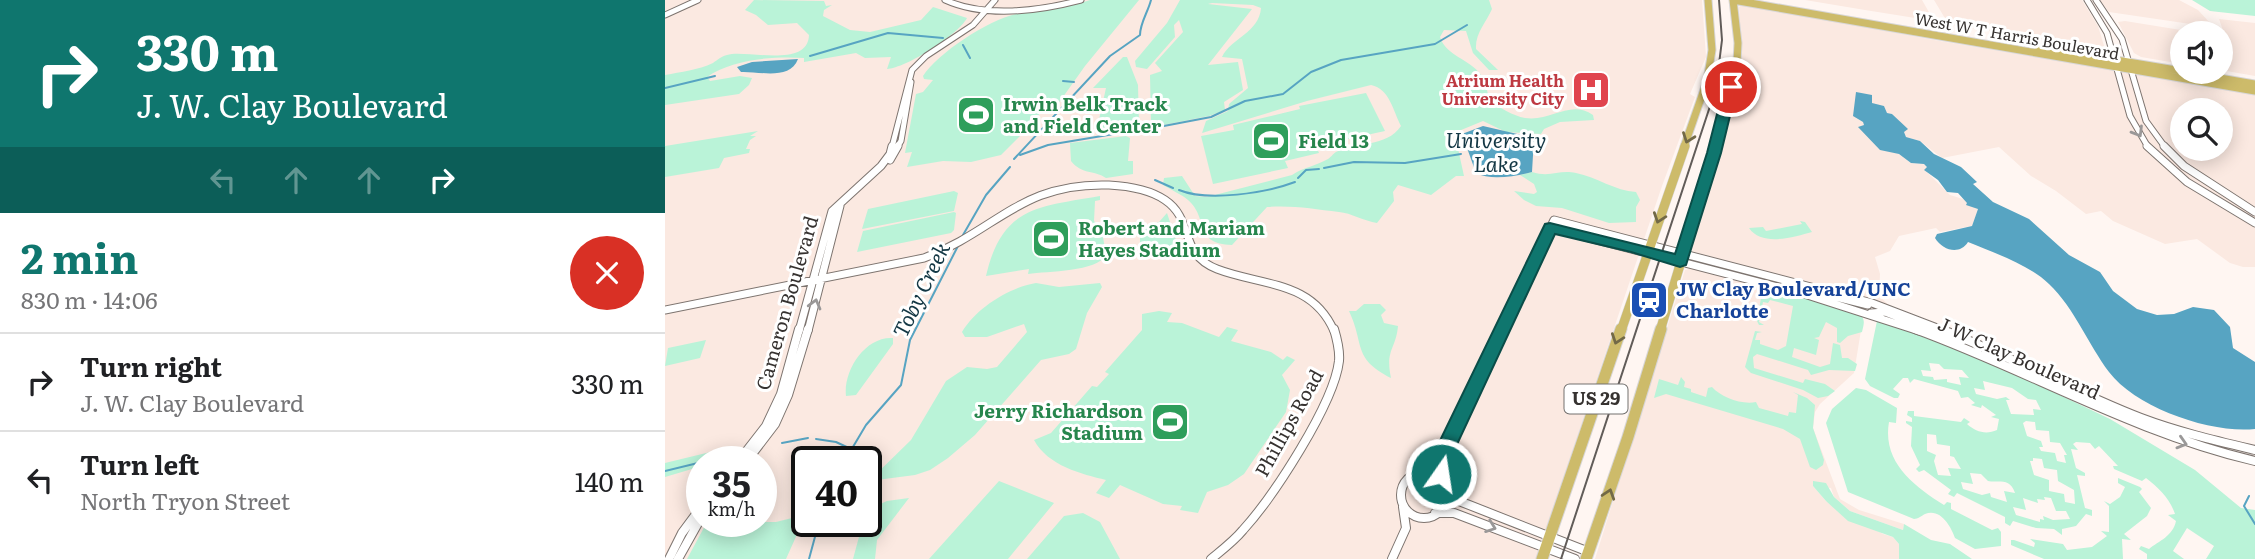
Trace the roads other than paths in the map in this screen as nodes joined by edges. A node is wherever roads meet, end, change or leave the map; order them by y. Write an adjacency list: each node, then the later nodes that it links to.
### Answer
1 (693, 0): 13 (street)
2 (698, 0): 13 (street)
3 (945, 0): 12 (street)
4 (953, 0): 12 (street)
5 (997, 0): 12 (street, Cameron Boulevard)
6 (1081, 0): 12 (street)
7 (1708, 0): 22 (main road, US 29, one-way to 22)
8 (1733, 0): 14 (main road, West W T Harris Boulevard); 23 (main road, US 29)
9 (1764, 0): 14 (main road, West W T Harris Boulevard)
10 (2087, 0): 14 (street)
11 (2096, 0): 15 (street)
12 (990, 8): 24 (street, Cameron Boulevard)
13 (665, 13)
14 (2116, 64): 15 (main road, West W T Harris Boulevard); 21 (street, one-way to 21)
15 (2131, 66): 16 (main road, West W T Harris Boulevard); 19 (main road, West W T Harris Boulevard); 20 (street)
16 (2170, 70)
17 (2233, 80): 18 (main road, West W T Harris Boulevard)
18 (2255, 84)
19 (2255, 91)
20 (2255, 212)
21 (2255, 223)
22 (1649, 247): 23 (street, J W Clay Boulevard); 33 (street, J W Clay Boulevard); 42 (main road, US 29, one-way to 42)
23 (1681, 258): 25 (street, J W Clay Boulevard); 26 (street, J W Clay Boulevard); 43 (main road, US 29, one-way to 23)
24 (818, 278): 27 (street, Phillips Road); 30 (street, Cameron Boulevard); 31 (street, Cameron Boulevard, one-way to 24); 46 (street, Phillips Road)
25 (1769, 285): 26 (street); 28 (street, J W Clay Boulevard)
26 (1872, 303): 29 (street, J W Clay Boulevard)
27 (665, 310)
28 (1870, 313): 29 (street); 34 (street, J W Clay Boulevard, one-way to 34)
29 (2022, 364): 32 (street, J W Clay Boulevard)
30 (750, 446)
31 (759, 446)
32 (2255, 450)
33 (1442, 455): 35 (street); 36 (street)
34 (2255, 461)
35 (1417, 475): 36 (street); 37 (street)
36 (1446, 486): 38 (street); 42 (street)
37 (1402, 505): 38 (street); 40 (street)
38 (1433, 514): 40 (street); 42 (street, one-way to 42)
39 (686, 528): 44 (street)
40 (1403, 535): 47 (street)
41 (690, 537): 45 (street)
42 (1546, 547): 43 (street); 48 (street)
43 (1588, 555)
44 (669, 559)
45 (678, 559)
46 (1210, 559)
47 (1392, 559)
48 (1574, 559)

